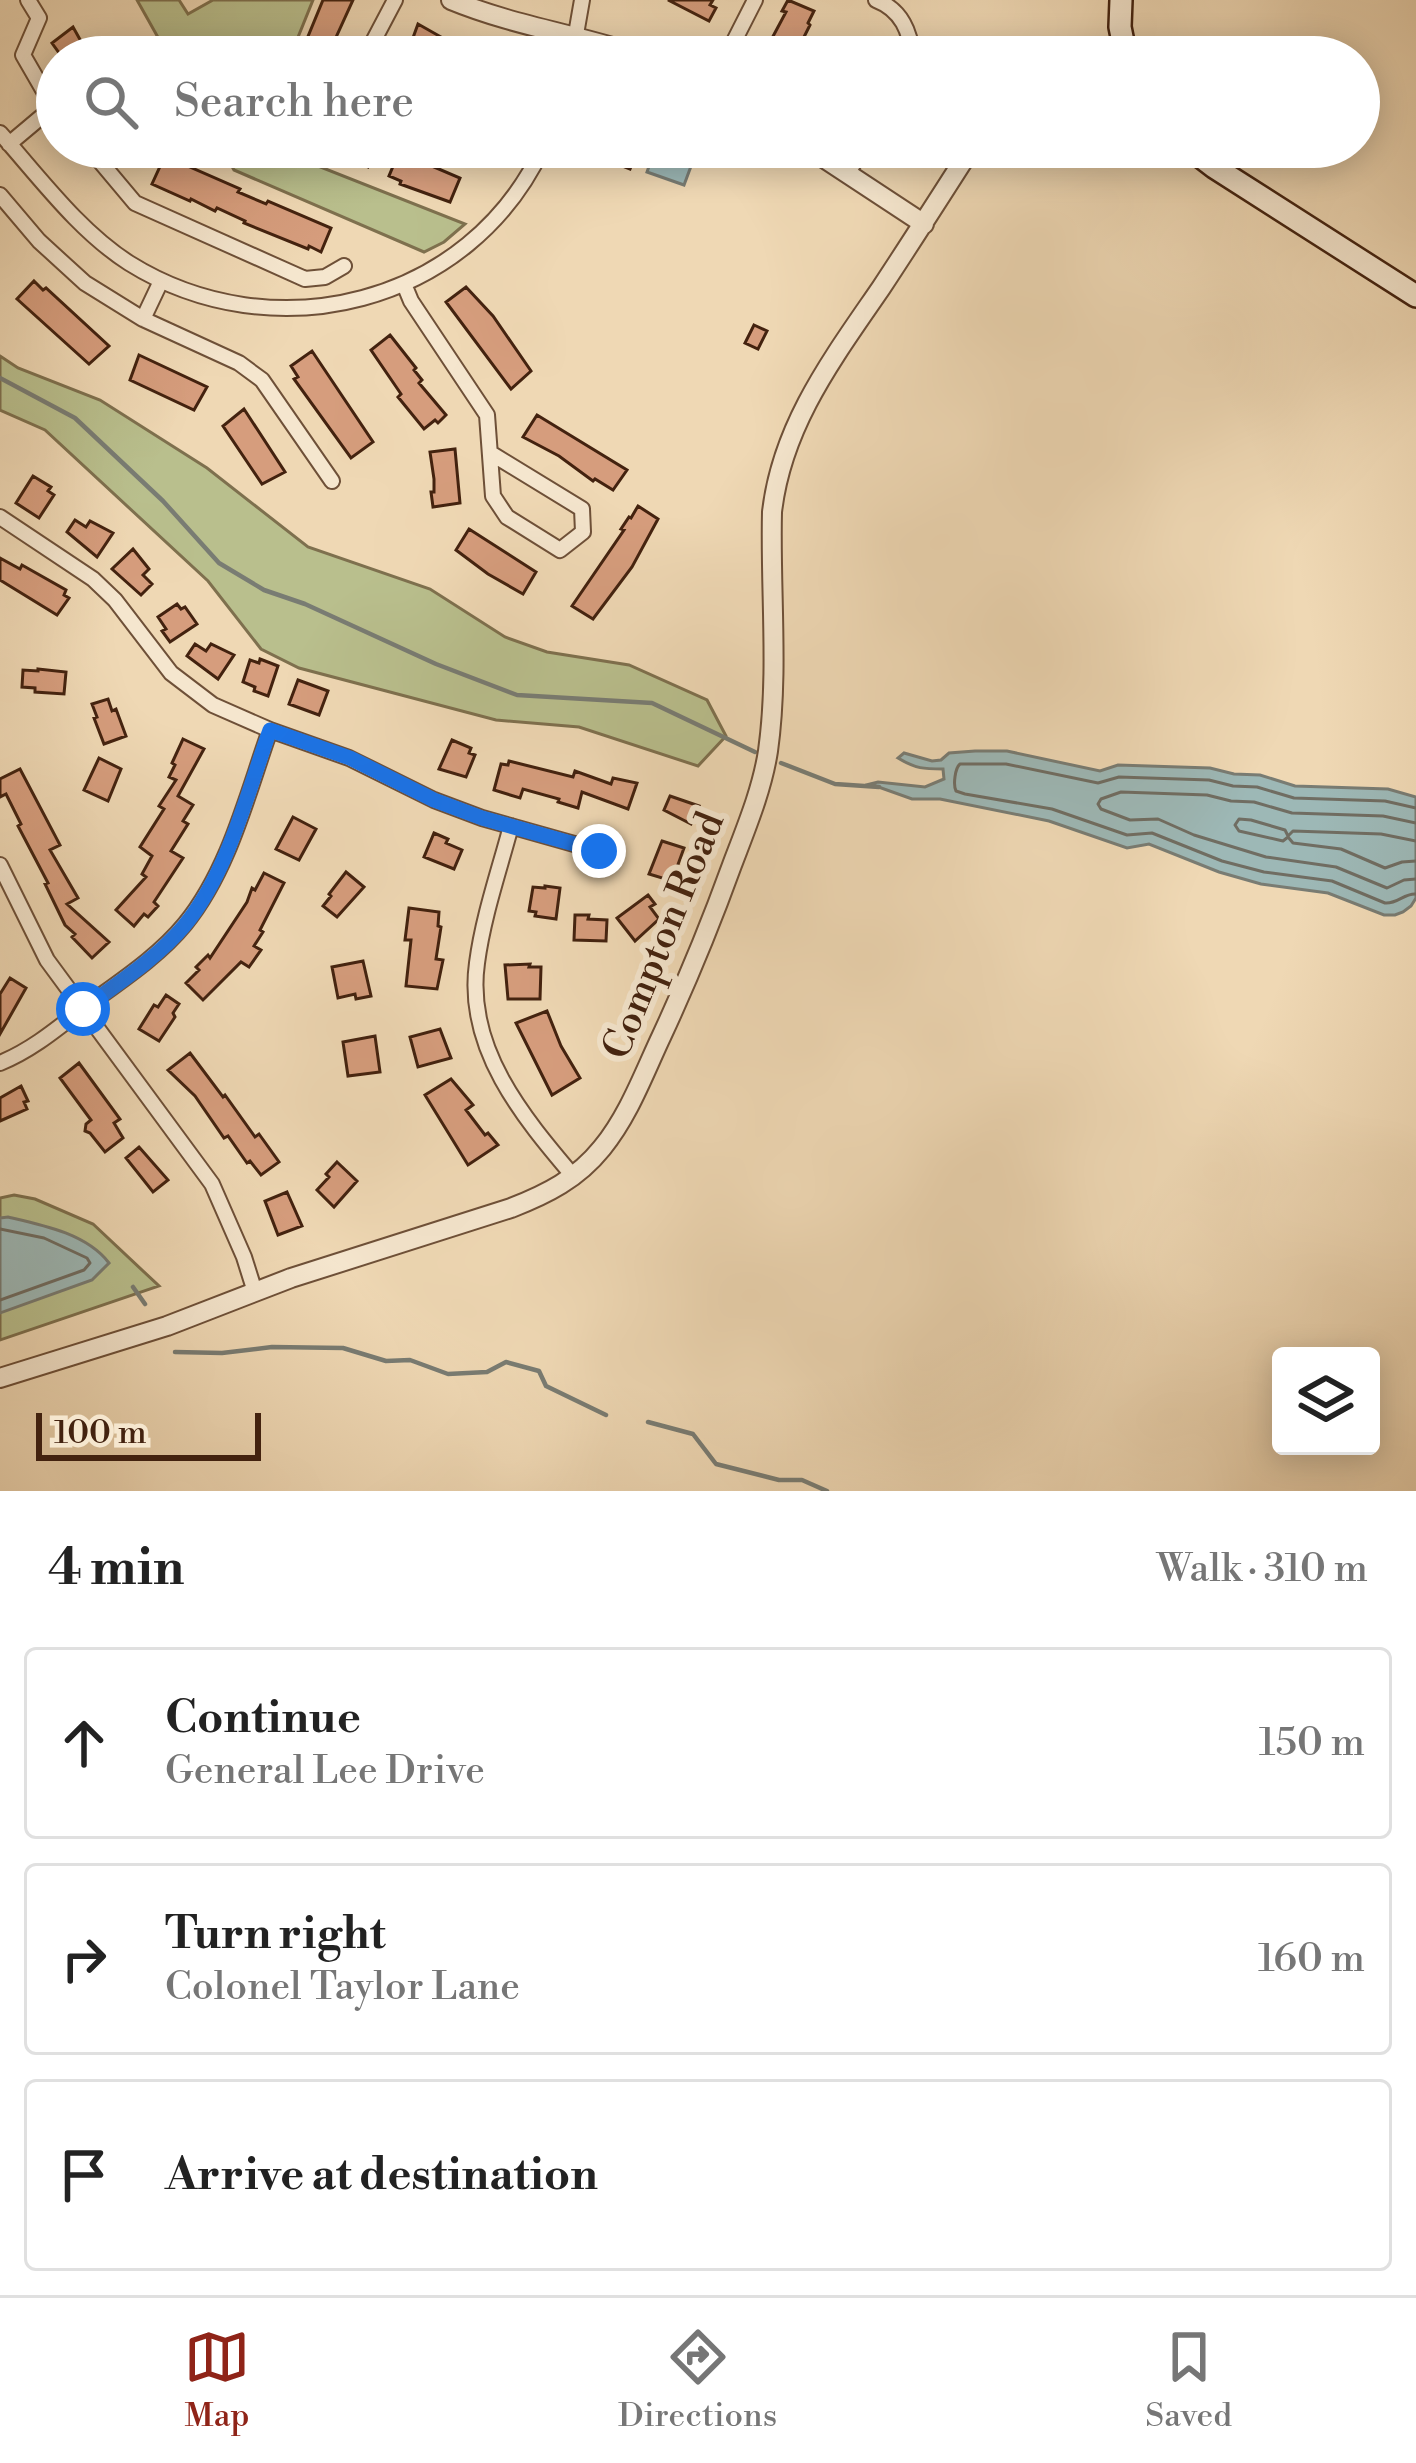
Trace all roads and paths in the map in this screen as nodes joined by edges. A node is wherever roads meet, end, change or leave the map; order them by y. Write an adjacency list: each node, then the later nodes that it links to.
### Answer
1 (28, 0): 14 (street)
2 (395, 0): 8 (street)
3 (451, 0): 9 (street)
4 (583, 0): 10 (street)
5 (755, 0): 11 (street)
6 (876, 0): 12 (street)
7 (1121, 0): 13 (main road)
8 (375, 36)
9 (572, 36)
10 (576, 36)
11 (737, 36)
12 (910, 36)
13 (1123, 36)
14 (36, 77)
15 (36, 120): 16 (street)
16 (5, 138): 27 (street)
17 (106, 168): 26 (street)
18 (531, 168): 28 (street)
19 (838, 168): 23 (street)
20 (851, 168): 23 (street)
21 (959, 168): 25 (street, Compton Road)
22 (1216, 168): 29 (main road)
23 (847, 174): 25 (street)
24 (0, 195): 30 (street)
25 (924, 224): 40 (street, Compton Road)
26 (344, 266)
27 (161, 280): 28 (street); 30 (street)
28 (404, 284): 31 (street)
29 (1416, 296)
30 (143, 319): 32 (street)
31 (491, 454): 31 (street)
32 (332, 481)
33 (0, 517): 34 (street)
34 (270, 730): 35 (street); 38 (street)
35 (511, 826): 36 (street); 40 (street)
36 (599, 851)
37 (0, 865): 38 (street)
38 (83, 1009): 39 (street); 41 (street)
39 (0, 1063)
40 (574, 1177): 41 (street, Compton Road)
41 (254, 1292): 42 (street, Compton Road)
42 (0, 1378)

